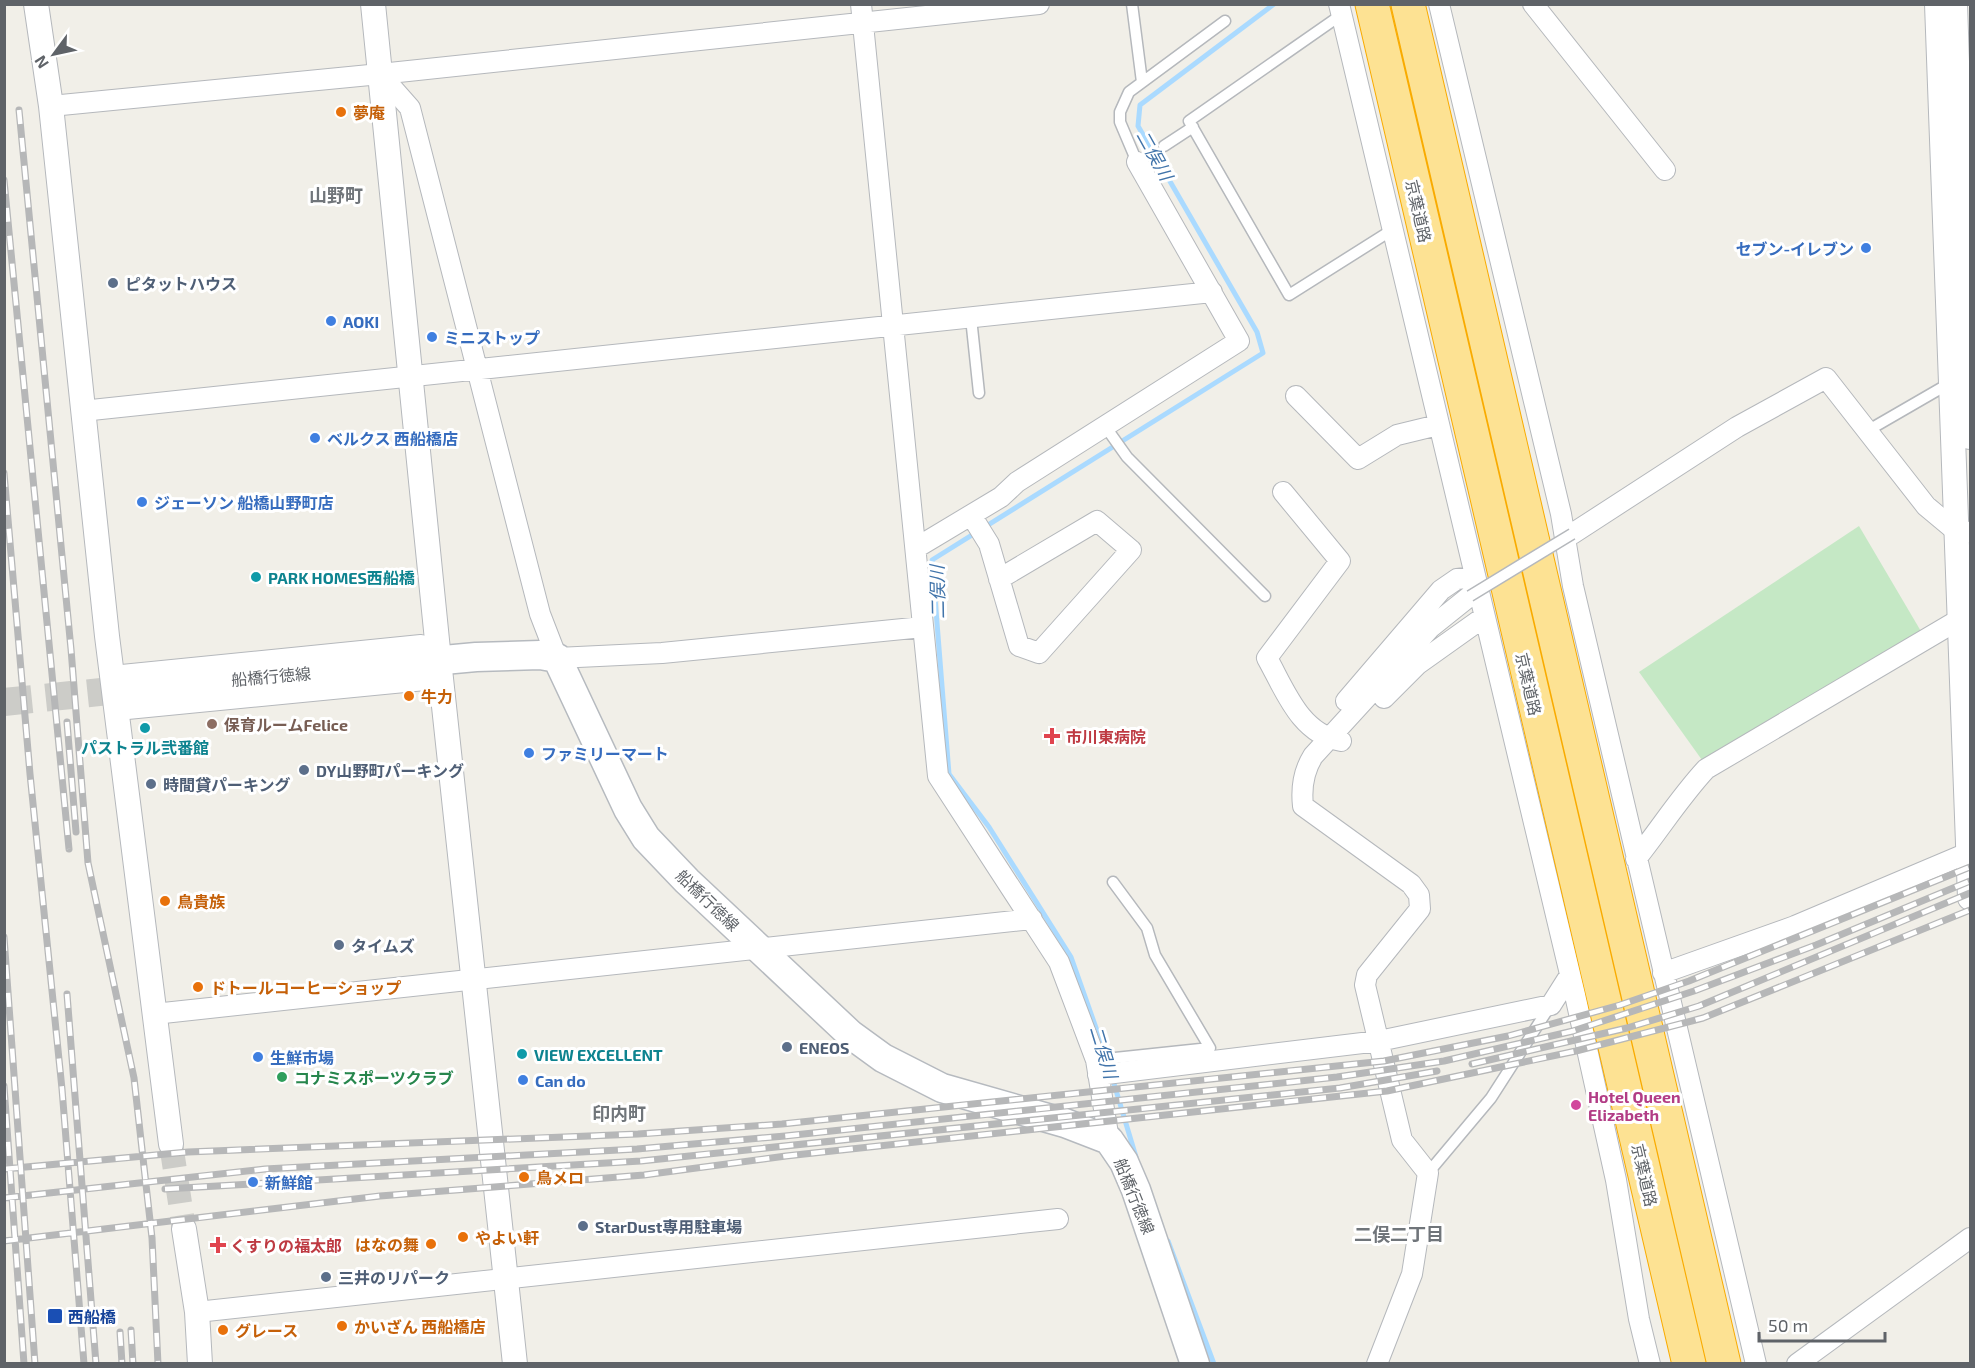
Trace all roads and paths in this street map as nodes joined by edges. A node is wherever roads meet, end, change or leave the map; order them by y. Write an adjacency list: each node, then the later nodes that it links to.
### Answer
1 (36, 4): 16 (street)
2 (373, 4): 14 (street)
3 (1039, 4): 10 (street)
4 (1132, 4): 15 (lane)
5 (1408, 4): 79 (highway)
6 (1439, 4): 53 (street)
7 (1533, 4): 20 (street)
8 (1937, 4): 26 (street)
9 (1955, 4): 26 (street)
10 (1014, 6): 12 (street)
11 (1351, 8): 17 (lane); 21 (street); 78 (highway, 京葉道路)
12 (862, 14): 14 (street); 24 (street)
13 (1225, 21): 15 (lane)
14 (380, 74): 16 (street); 25 (street); 27 (street)
15 (1142, 82): 19 (lane)
16 (51, 106): 30 (street)
17 (1193, 127): 18 (lane); 21 (lane)
18 (1164, 146)
19 (1137, 162): 22 (street)
20 (1665, 170)
21 (1392, 230): 31 (street)
22 (1212, 292): 23 (street); 32 (street)
23 (971, 318): 24 (street); 28 (lane)
24 (893, 326): 25 (street); 39 (street)
25 (480, 370): 27 (street); 48 (street)
26 (1963, 376): 33 (lane); 34 (street); 37 (street)
27 (411, 378): 30 (street); 49 (street)
28 (979, 393)
29 (1296, 396): 31 (street)
30 (82, 411): 50 (street)
31 (1438, 425): 40 (street)
32 (1105, 426): 36 (street); 43 (lane)
33 (1867, 431): 37 (street); 38 (street)
34 (1971, 437)
35 (1283, 492): 51 (street)
36 (971, 515): 39 (street); 41 (street)
37 (1963, 532): 42 (street)
38 (1572, 534): 44 (lane, bridge)
39 (916, 548): 47 (street)
40 (1474, 577): 45 (street); 51 (street)
41 (999, 579): 41 (street)
42 (1965, 592): 46 (street)
43 (1265, 596)
44 (1470, 596): 51 (street)
45 (1484, 617): 51 (street); 59 (street)
46 (1960, 619): 52 (street); 53 (street)
47 (923, 627): 48 (street); 56 (street)
48 (557, 658): 49 (main road, 船橋行徳線); 57 (main road, 船橋行徳線)
49 (439, 660): 50 (main road, 船橋行徳線); 60 (street)
50 (119, 692): 62 (street)
51 (1328, 739): 63 (street)
52 (1970, 853): 55 (street); 58 (street)
53 (1636, 859): 58 (street)
54 (1113, 882): 64 (lane)
55 (1971, 898)
56 (1032, 919): 57 (street); 64 (street)
57 (757, 947): 60 (street); 65 (main road, 船橋行徳線)
58 (1663, 973): 80 (street)
59 (1569, 975): 61 (street); 77 (street)
60 (474, 979): 62 (street); 71 (street)
61 (1551, 1005): 63 (street); 67 (lane)
62 (154, 1014): 66 (street)
63 (1379, 1041): 64 (street); 67 (street)
64 (1097, 1068): 65 (street)
65 (1109, 1140): 75 (main road, 船橋行徳線)
66 (171, 1144)
67 (1428, 1173): 76 (street)
68 (1058, 1219): 71 (street)
69 (184, 1229): 72 (street)
70 (1971, 1238): 81 (street)
71 (506, 1279): 72 (street); 74 (street)
72 (197, 1312): 73 (street)
73 (200, 1364)
74 (515, 1364)
75 (1195, 1364)
76 (1377, 1364)
77 (1650, 1364)
78 (1689, 1364)
79 (1724, 1364)
80 (1756, 1364)
81 (1797, 1364)

